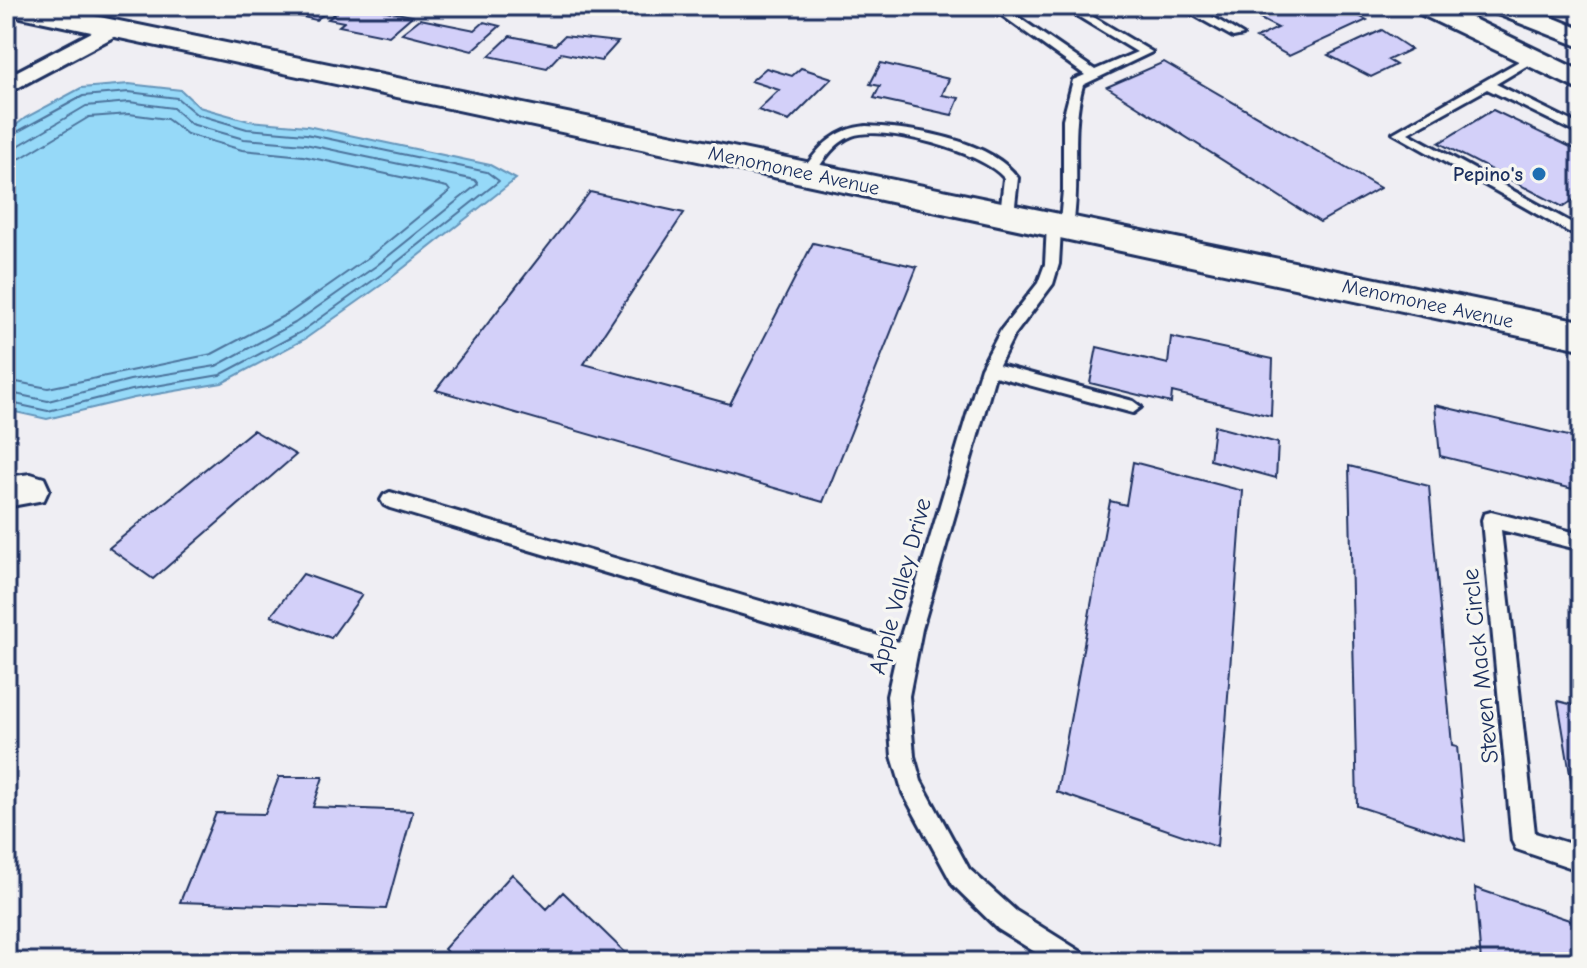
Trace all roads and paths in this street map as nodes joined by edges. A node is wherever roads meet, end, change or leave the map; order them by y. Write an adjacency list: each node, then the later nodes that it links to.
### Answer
1 (7, 6): 7 (street, Menomonee Avenue)
2 (995, 6): 12 (lane)
3 (1067, 6): 12 (lane)
4 (1206, 6): 9 (lane)
5 (1426, 6): 11 (street)
6 (1502, 6): 8 (street)
7 (100, 19): 15 (street); 17 (street, Menomonee Avenue)
8 (1551, 26): 10 (street); 11 (street)
9 (1237, 35)
10 (1581, 39)
11 (1519, 53): 13 (street); 14 (lane)
12 (1092, 74): 19 (lane, Apple Valley Drive)
13 (1581, 82)
14 (1487, 84): 16 (lane); 20 (lane)
15 (6, 87)
16 (1581, 131)
17 (808, 173): 18 (street, Menomonee Avenue); 18 (lane)
18 (1007, 214): 19 (street, Menomonee Avenue)
19 (1060, 225): 21 (street, Menomonee Avenue); 22 (lane, Apple Valley Drive)
20 (1581, 234)
21 (1581, 335)
22 (989, 368): 23 (lane); 26 (lane, Apple Valley Drive)
23 (1133, 407)
24 (390, 500): 26 (lane)
25 (1581, 542): 27 (lane, Steven Mack Circle)
26 (906, 654): 28 (lane, Apple Valley Drive)
27 (1581, 859)
28 (1074, 962)

